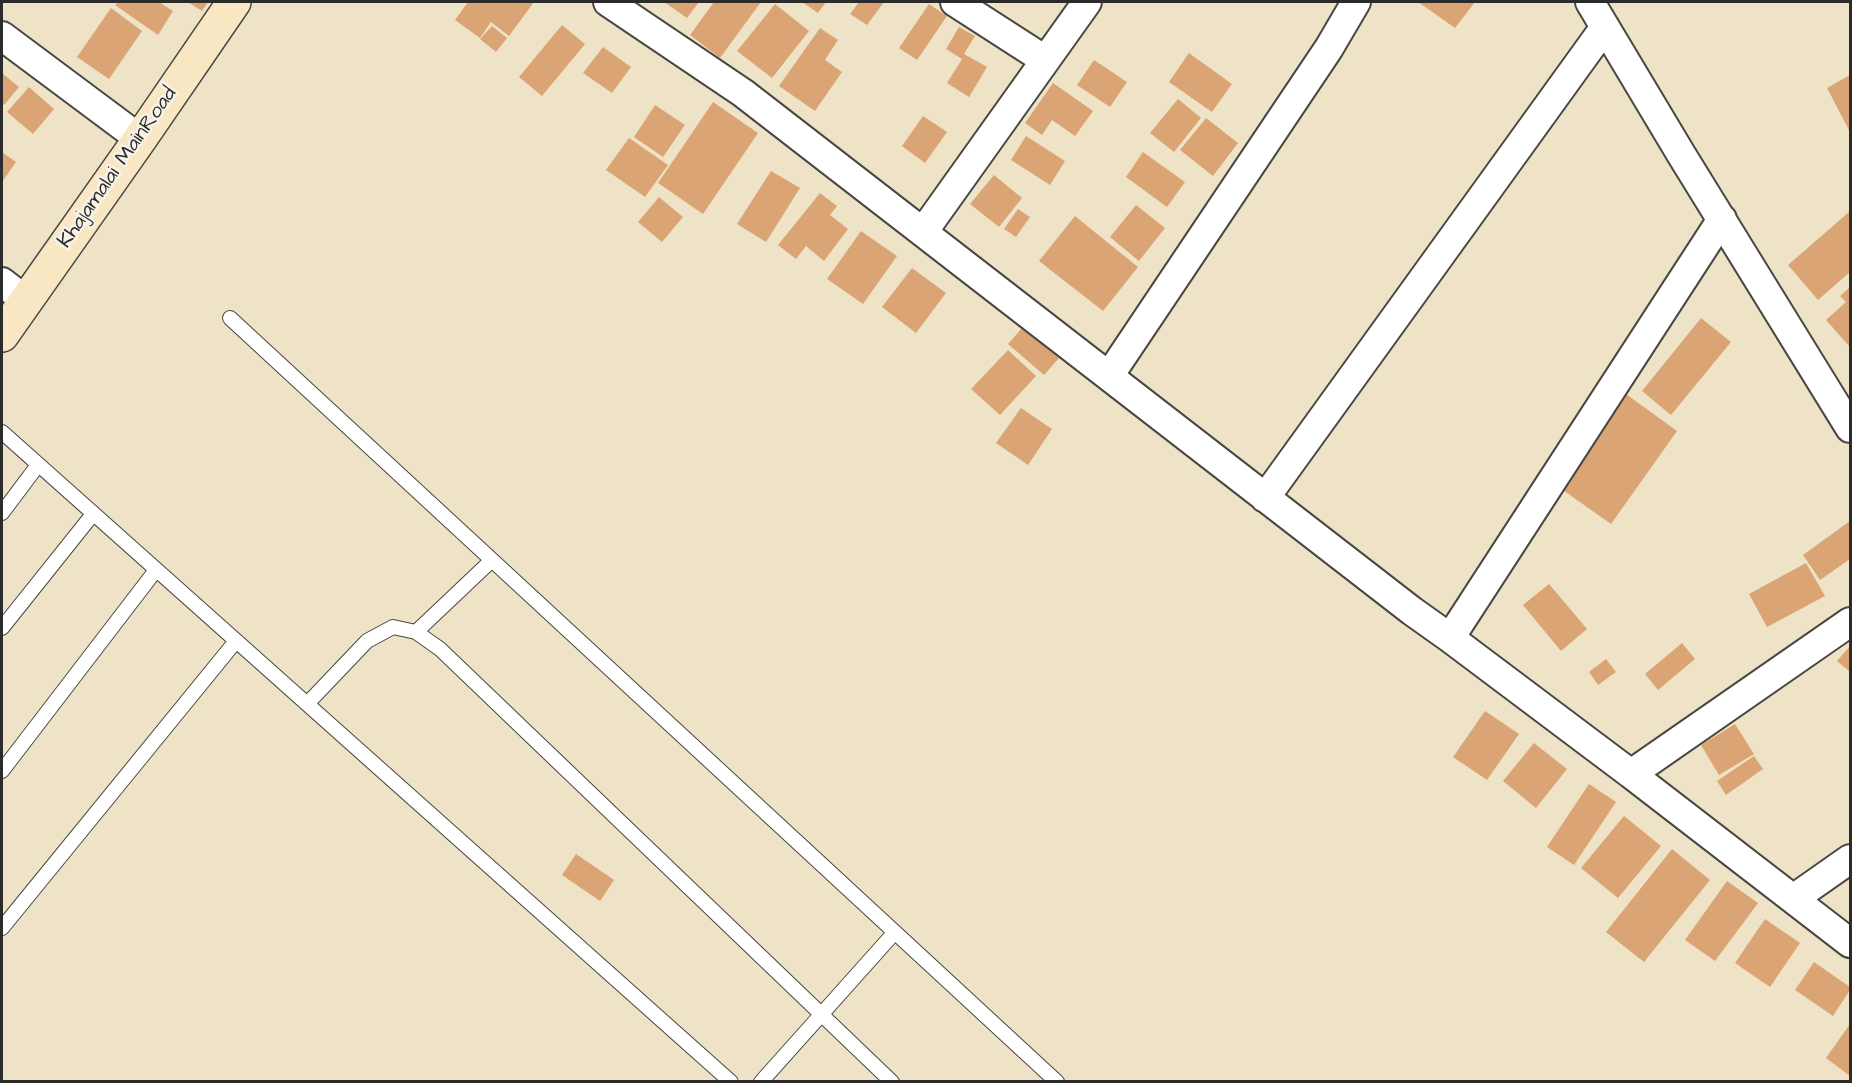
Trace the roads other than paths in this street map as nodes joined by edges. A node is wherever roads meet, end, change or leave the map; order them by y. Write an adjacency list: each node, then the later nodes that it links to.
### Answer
1 (234, 2): 10 (main road, Khajamalai MainRoad)
2 (608, 2): 12 (street)
3 (955, 2): 9 (street)
4 (1087, 2): 9 (street)
5 (1356, 2): 16 (street)
6 (1590, 2): 7 (street)
7 (1605, 27): 11 (street); 20 (street)
8 (2, 36): 10 (street)
9 (1045, 60): 12 (street)
10 (140, 139): 13 (main road, Khajamalai MainRoad)
11 (1722, 219): 17 (street); 28 (street)
12 (923, 232): 16 (street)
13 (13, 291): 15 (main road, Khajamalai MainRoad)
14 (230, 318): 23 (lane)
15 (2, 335)
16 (1109, 376): 20 (street)
17 (1851, 428)
18 (2, 432): 19 (lane)
19 (38, 465): 21 (lane); 22 (lane)
20 (1265, 498): 28 (street)
21 (2, 513)
22 (93, 514): 24 (lane); 26 (lane)
23 (492, 560): 27 (lane); 36 (lane)
24 (156, 570): 29 (lane); 31 (lane)
25 (1851, 622): 32 (street)
26 (2, 628)
27 (416, 632): 30 (lane); 38 (lane)
28 (1450, 638): 32 (street)
29 (236, 641): 30 (lane); 35 (lane)
30 (307, 704): 39 (lane)
31 (2, 771)
32 (1631, 774): 34 (street)
33 (1851, 860): 34 (street)
34 (1793, 899): 37 (street)
35 (2, 928)
36 (895, 932): 38 (lane); 42 (lane)
37 (1851, 943)
38 (822, 1014): 40 (lane); 41 (lane)
39 (731, 1082)
40 (761, 1082)
41 (892, 1082)
42 (1057, 1082)

